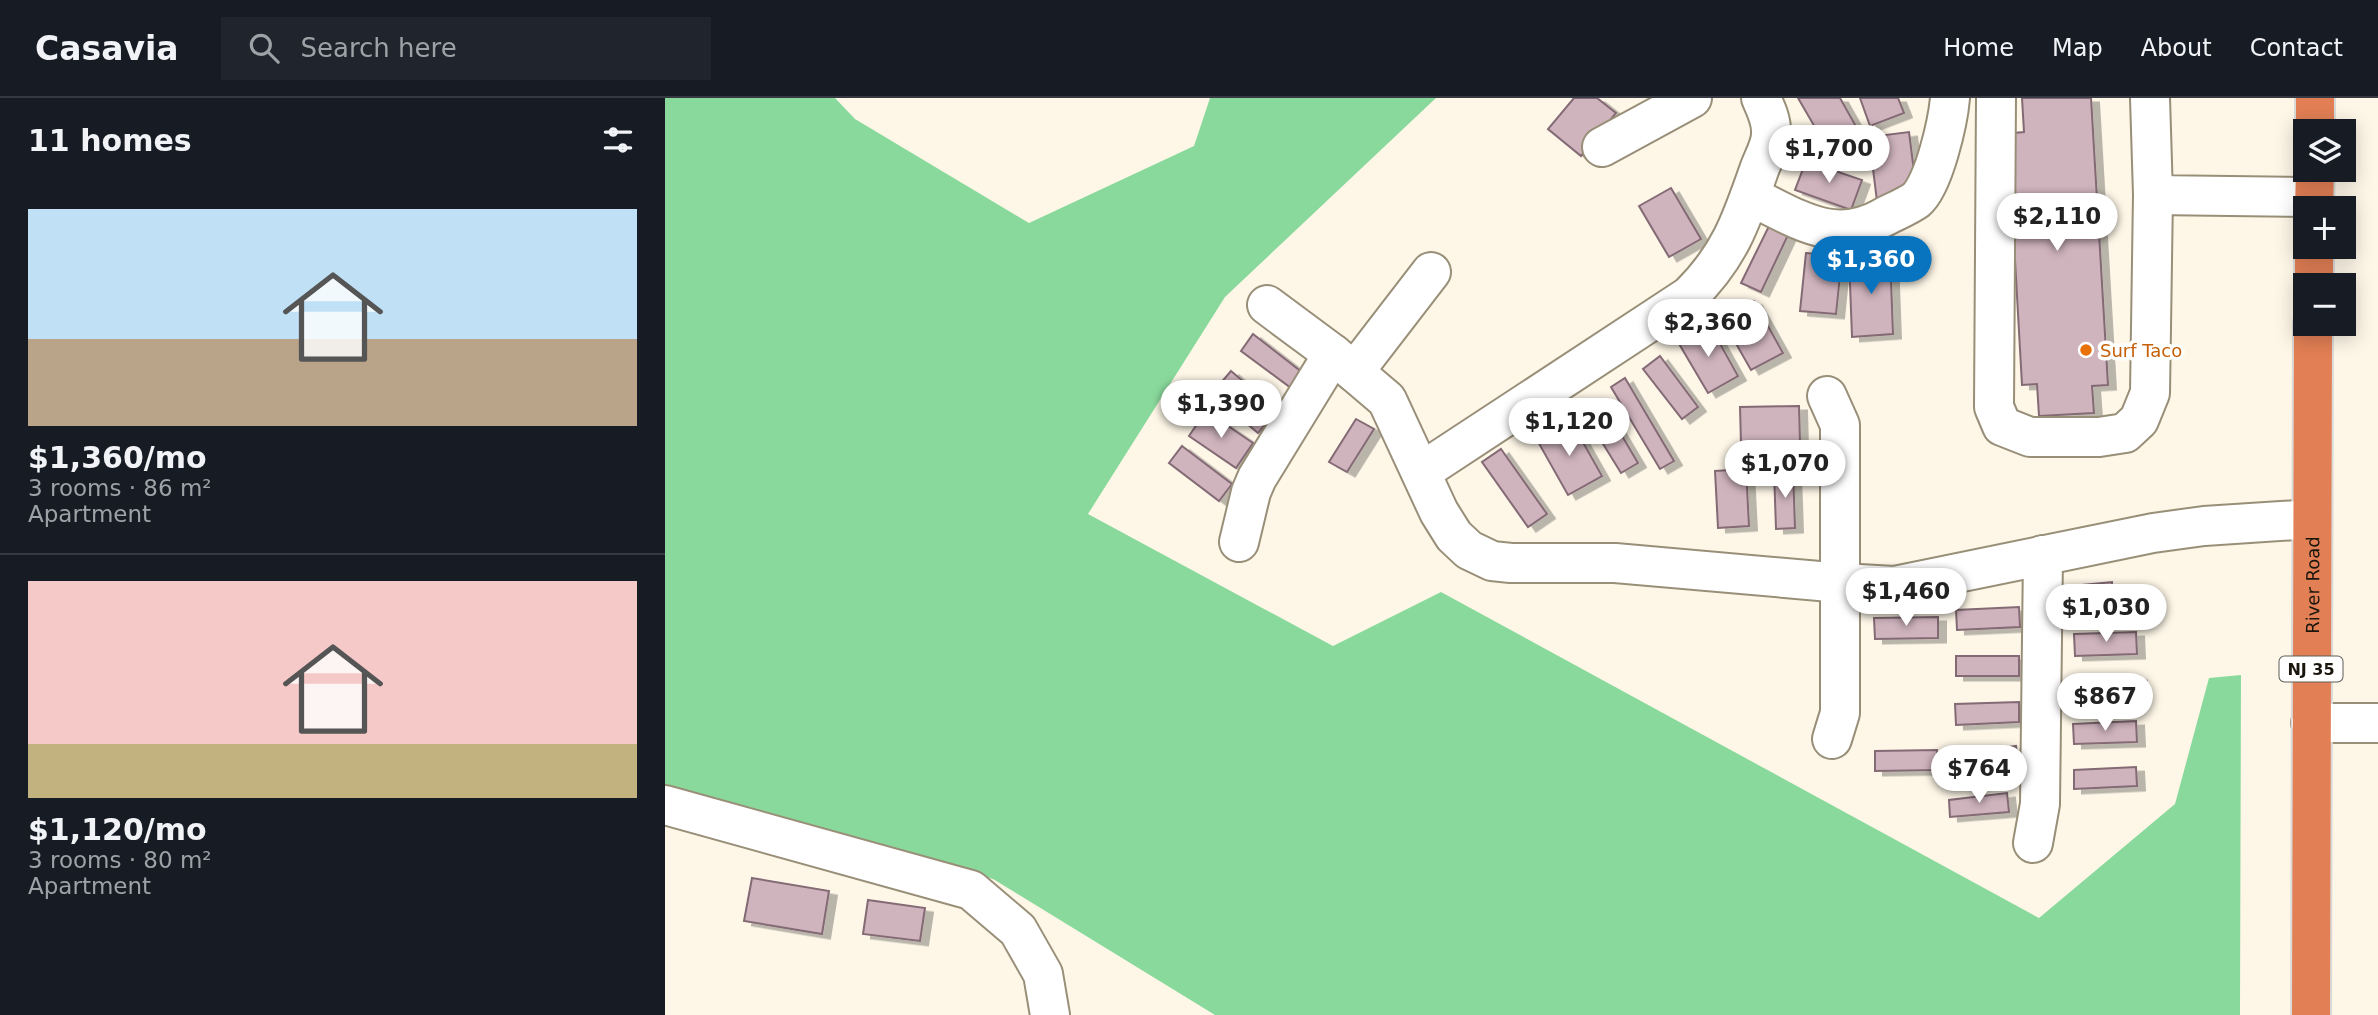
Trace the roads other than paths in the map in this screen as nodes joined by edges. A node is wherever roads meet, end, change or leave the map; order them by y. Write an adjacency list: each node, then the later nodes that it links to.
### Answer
1 (1692, 98): 8 (street)
2 (1761, 98): 11 (street)
3 (1950, 98): 11 (street)
4 (1996, 98): 10 (street)
5 (2150, 98): 10 (street)
6 (2315, 98): 7 (highway)
7 (2315, 119)
8 (1602, 147)
9 (2314, 192): 10 (street)
10 (2153, 195)
11 (1751, 196): 17 (street)
12 (1431, 272): 15 (street)
13 (1267, 304): 15 (street)
14 (2313, 336): 18 (highway, River Road / NJ 35)
15 (1343, 363): 17 (street); 19 (street)
16 (1827, 396): 21 (street)
17 (1421, 472): 21 (street)
18 (2312, 519): 20 (street); 22 (highway, River Road / NJ 35)
19 (1239, 542)
20 (2043, 555): 21 (street); 26 (street)
21 (1842, 583): 24 (street)
22 (2311, 723): 23 (street); 28 (highway, River Road / NJ 35)
23 (2378, 723)
24 (1832, 739)
25 (665, 805): 27 (street)
26 (2033, 843)
27 (1050, 1015)
28 (2311, 1015)

